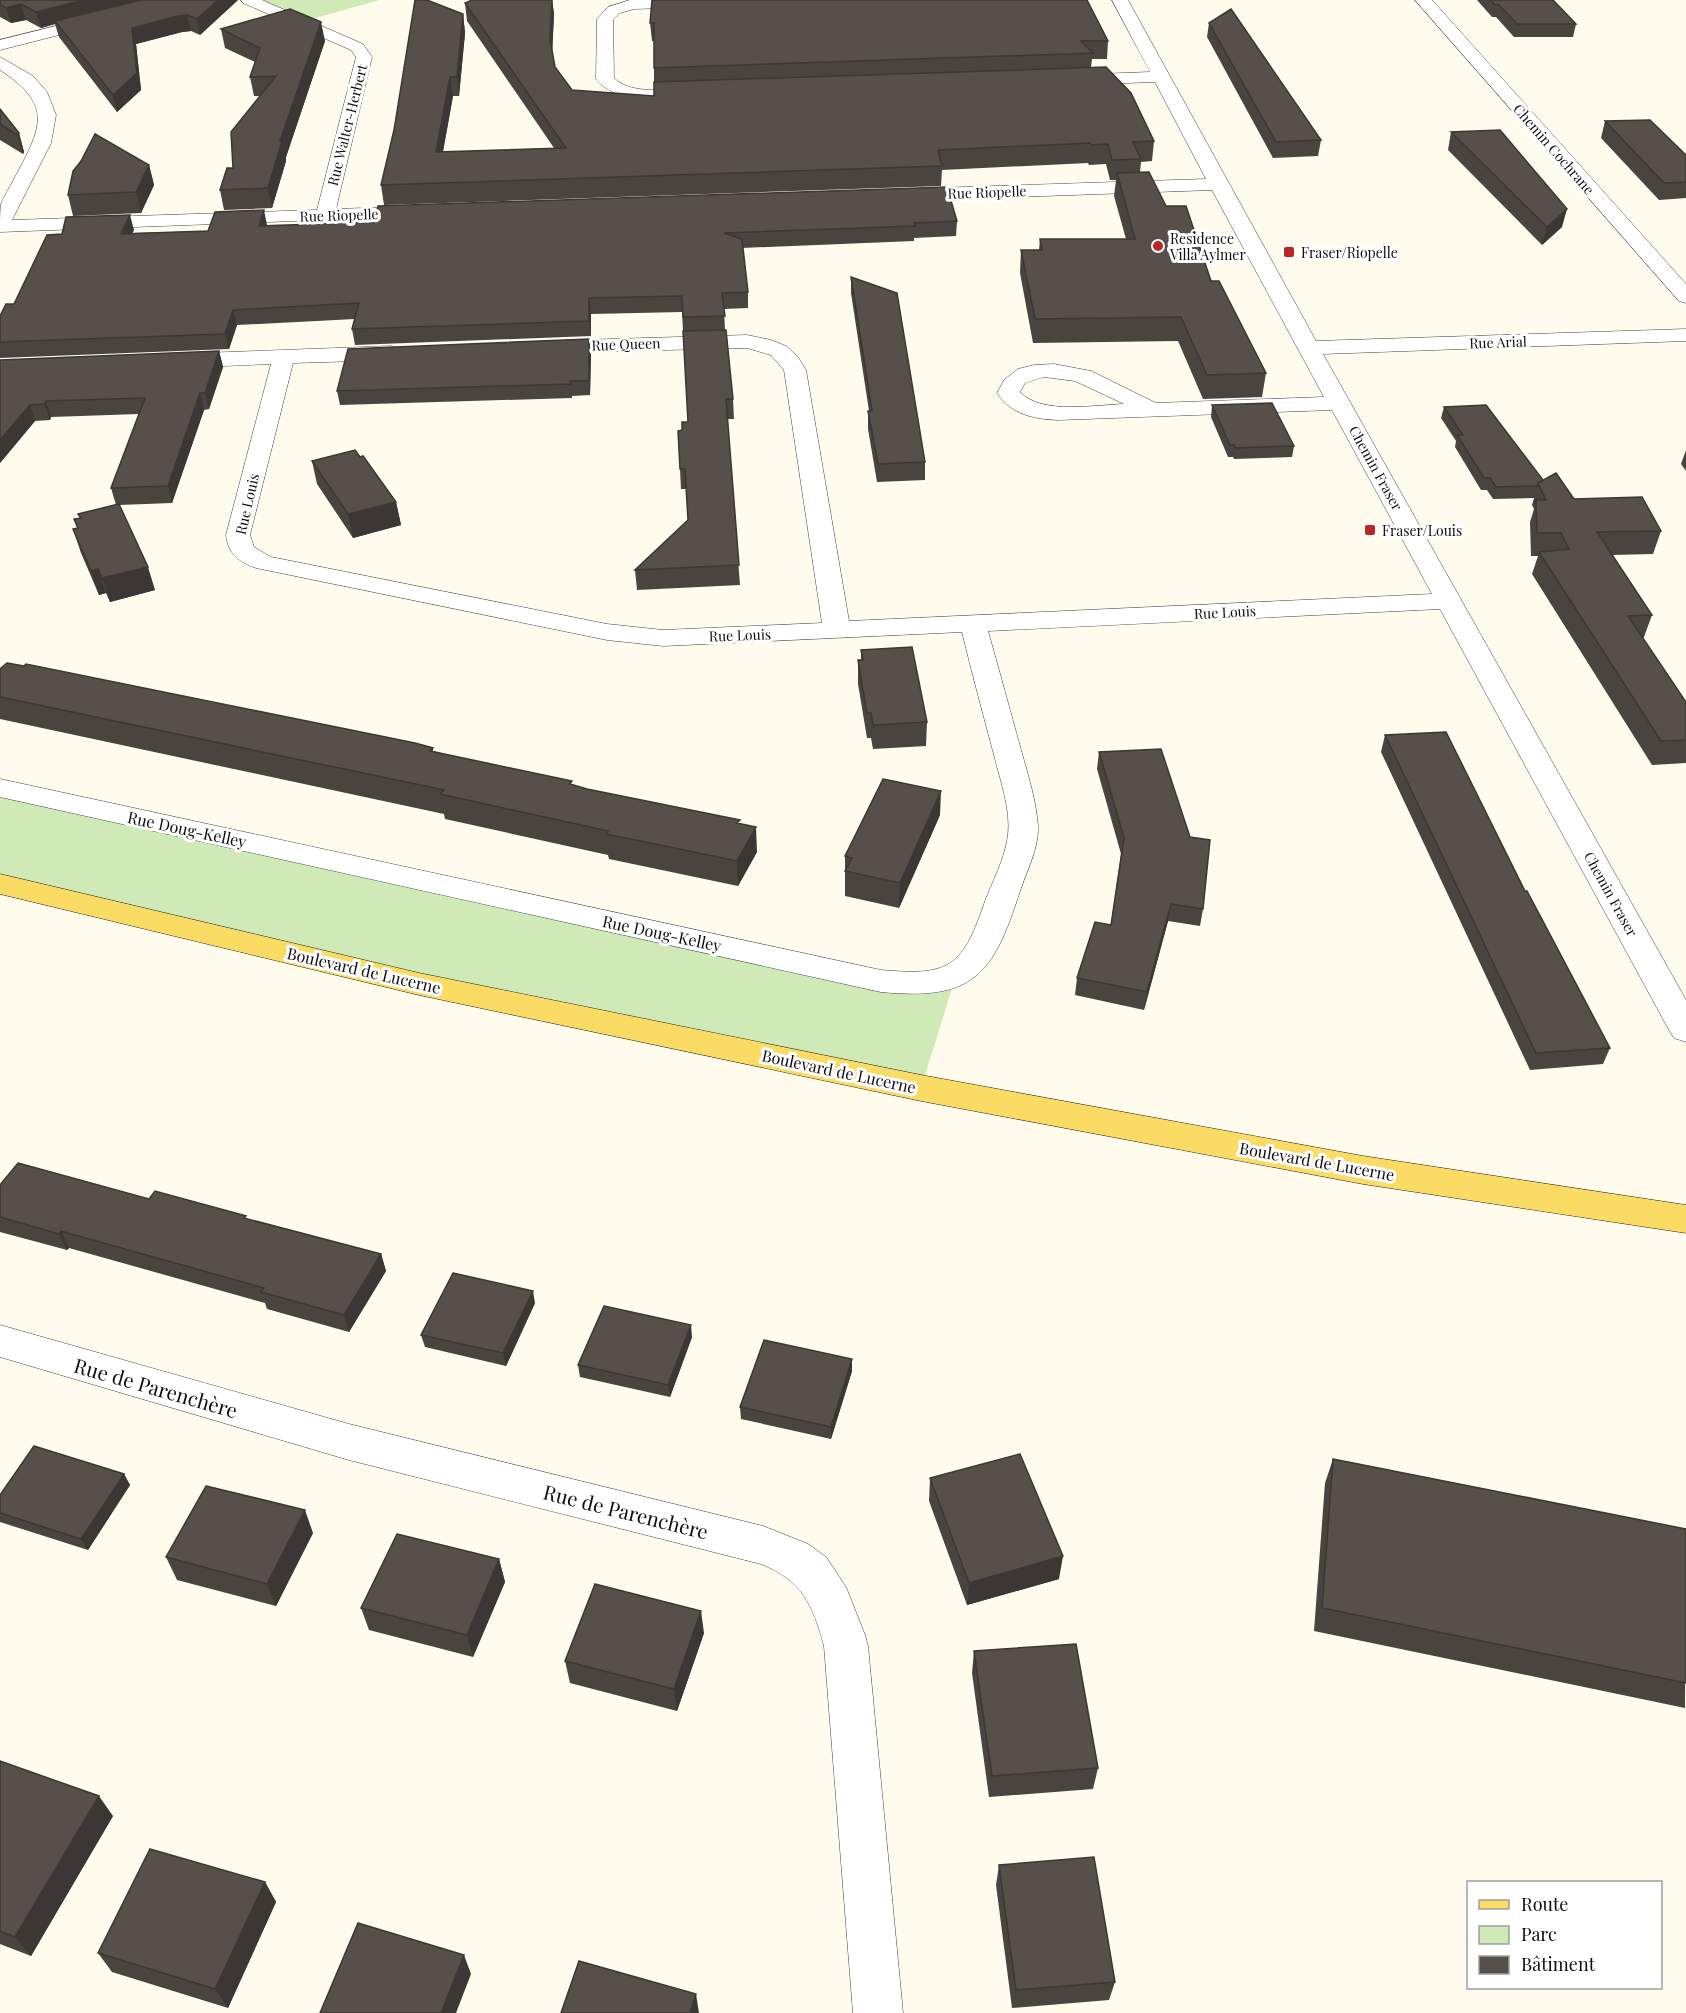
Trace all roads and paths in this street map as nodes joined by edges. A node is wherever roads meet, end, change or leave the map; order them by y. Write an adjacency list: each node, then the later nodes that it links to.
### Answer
1 (179, 0): 6 (street)
2 (249, 0): 14 (street, Rue Walter-Herbert)
3 (758, 0): 10 (street)
4 (1120, 0): 8 (street, Chemin Fraser)
5 (1423, 0): 16 (street, Chemin Cochrane)
6 (0, 45)
7 (0, 62): 15 (street)
8 (1161, 77): 9 (street); 11 (street, Chemin Fraser)
9 (1049, 81)
10 (715, 92)
11 (1218, 184): 12 (street, Rue Riopelle); 19 (street, Chemin Fraser)
12 (888, 195)
13 (439, 211): 14 (street, Rue Riopelle)
14 (325, 215): 15 (street, Rue Riopelle)
15 (0, 225)
16 (1686, 297)
17 (1686, 335): 19 (street, Rue Arial)
18 (518, 348): 27 (street, Rue Queen)
19 (1311, 348): 23 (street, Chemin Fraser)
20 (413, 352): 21 (street)
21 (284, 357): 22 (street); 27 (street, Rue Louis)
22 (154, 362)
23 (1339, 403): 24 (street); 25 (street, Chemin Fraser)
24 (1150, 409): 24 (street)
25 (1449, 601): 26 (street, Rue Louis); 30 (street, Chemin Fraser)
26 (973, 625): 27 (street, Rue Louis); 28 (street, Rue Doug-Kelley)
27 (837, 631)
28 (0, 788)
29 (0, 884): 31 (main road, Boulevard de Lucerne)
30 (1686, 1030)
31 (1686, 1219)
32 (0, 1341): 33 (street, Rue de Parenchère)
33 (878, 2013)

